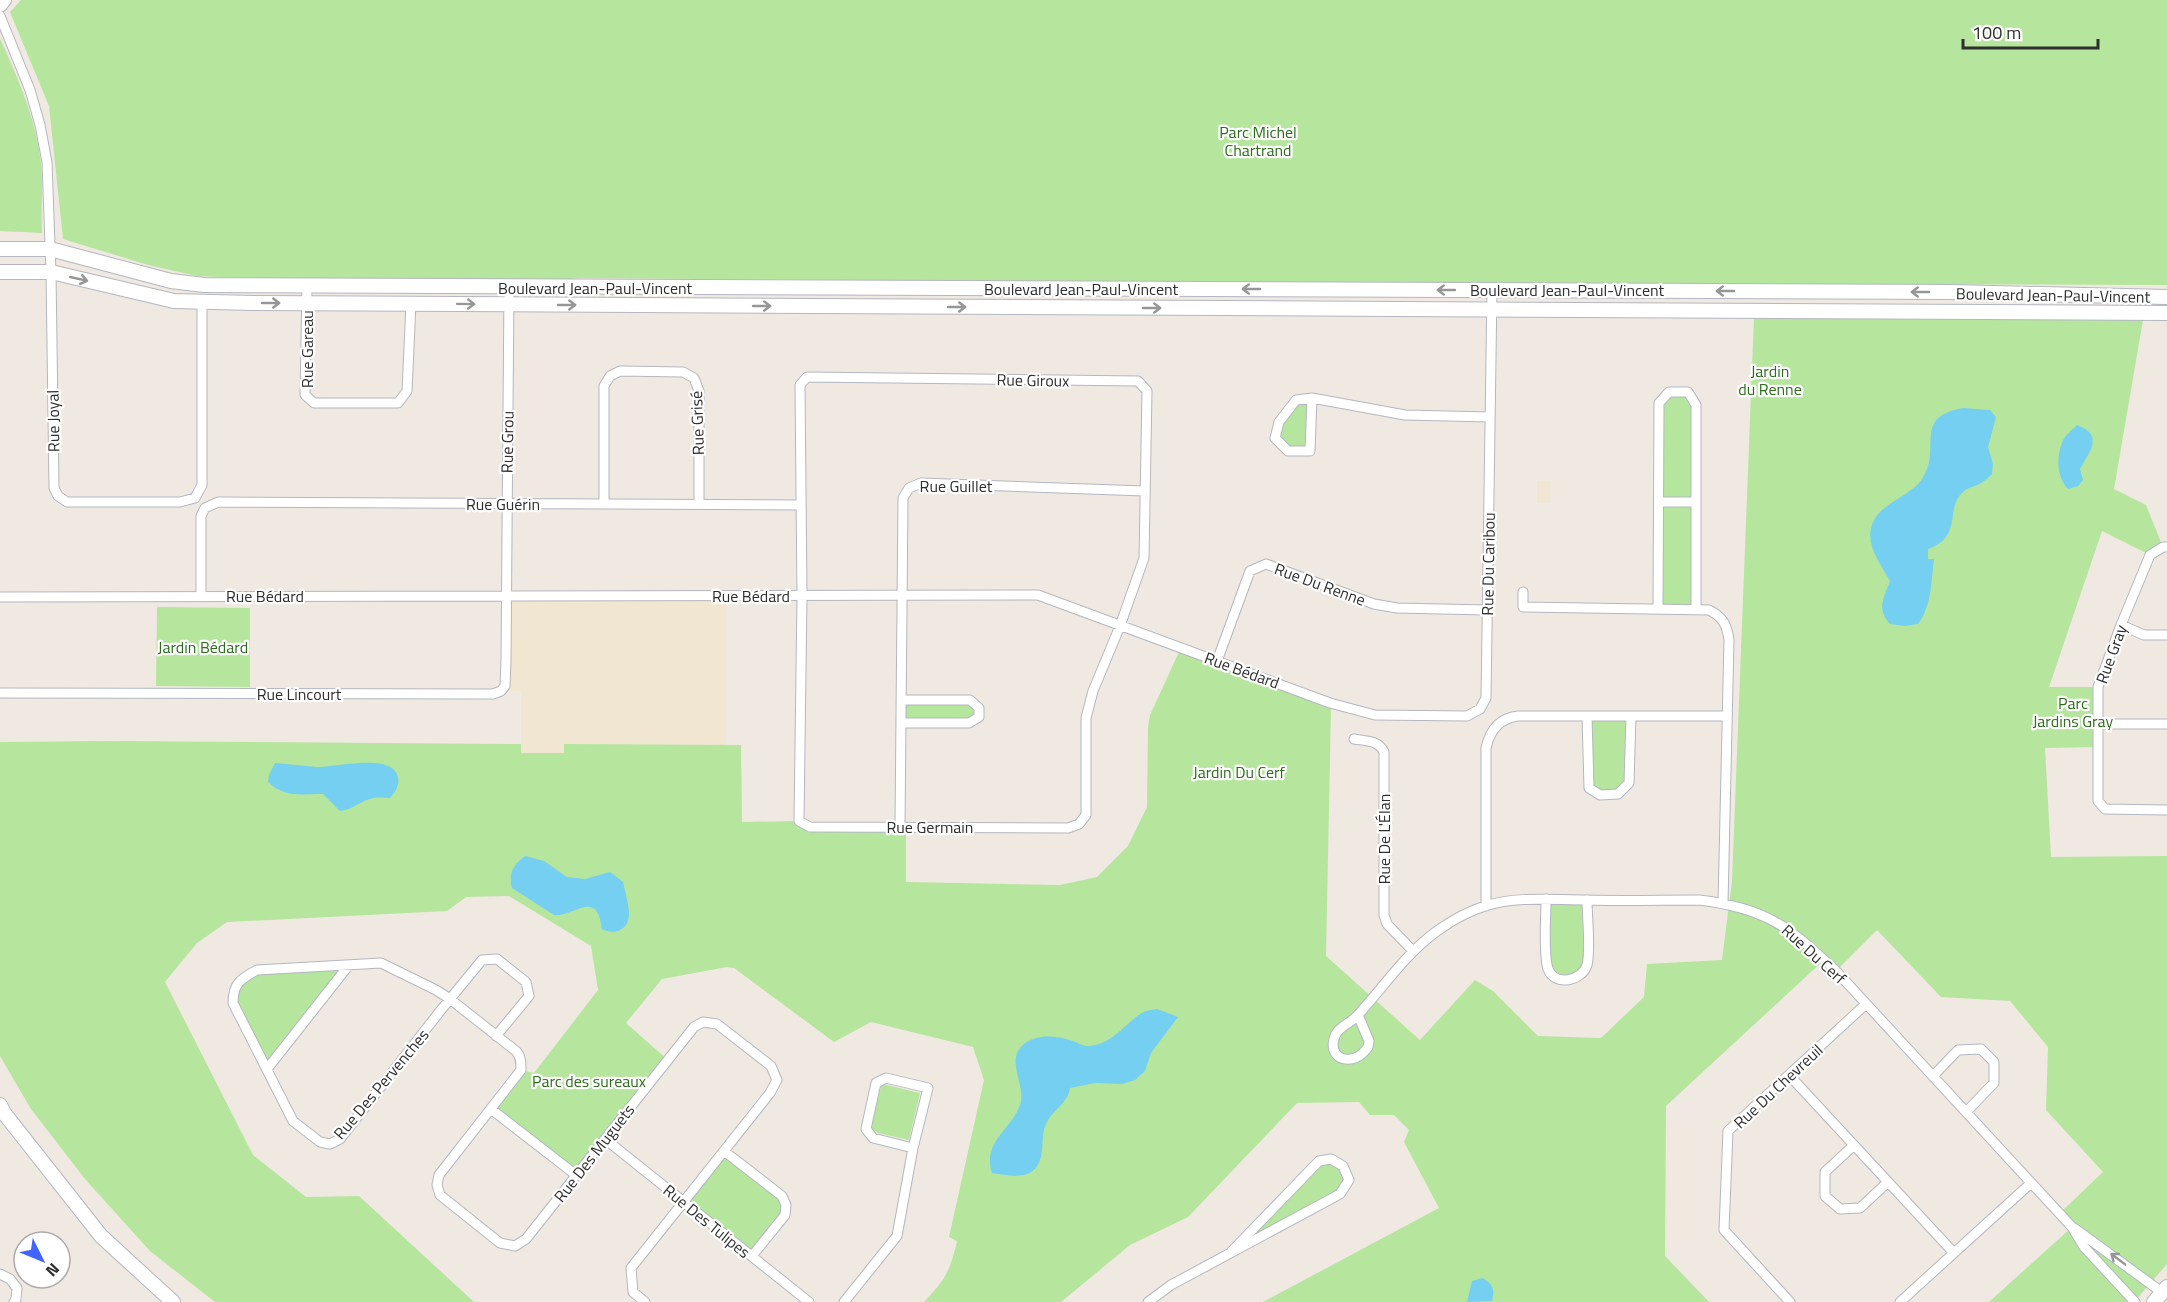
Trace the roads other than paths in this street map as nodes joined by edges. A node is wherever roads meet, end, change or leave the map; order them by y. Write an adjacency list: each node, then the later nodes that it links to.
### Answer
1 (4, 0): 2 (street)
2 (0, 5)
3 (0, 16): 5 (street, Rue Joyal)
4 (0, 249): 5 (street, Boulevard Jean-Paul-Vincent)
5 (50, 249): 7 (street, Rue Joyal); 8 (street, Boulevard Jean-Paul-Vincent)
6 (0, 272): 7 (street, Boulevard Jean-Paul-Vincent)
7 (51, 272): 12 (street, Boulevard Jean-Paul-Vincent, one-way to 12); 12 (street, Rue Joyal)
8 (307, 286): 9 (street, Boulevard Jean-Paul-Vincent); 13 (street, Rue Gareau)
9 (509, 287): 10 (street, Boulevard Jean-Paul-Vincent, one-way to 9); 15 (street, Rue Grou)
10 (1492, 290): 11 (street, Boulevard Jean-Paul-Vincent, one-way to 10); 16 (street, Rue Du Caribou)
11 (2167, 297)
12 (202, 302): 13 (street, Boulevard Jean-Paul-Vincent, one-way to 13)
13 (307, 303): 14 (street, Boulevard Jean-Paul-Vincent); 14 (street, Rue Gareau)
14 (411, 304): 15 (street, Boulevard Jean-Paul-Vincent, one-way to 15)
15 (509, 305): 16 (street, Boulevard Jean-Paul-Vincent, one-way to 16); 23 (street, Rue Grou)
16 (1491, 310): 17 (street, Boulevard Jean-Paul-Vincent); 19 (street, Rue Du Caribou)
17 (2167, 312)
18 (1312, 398): 18 (street); 19 (street)
19 (1490, 417): 36 (street, Rue Du Caribou)
20 (1146, 491): 26 (street, Rue Giroux); 32 (street, Rue Guillet); 38 (street, Rue Giroux)
21 (1659, 502): 22 (street); 22 (street); 34 (street)
22 (1696, 502): 35 (street)
23 (507, 504): 24 (street, Rue Guérin); 29 (street, Rue Guérin); 30 (street, Rue Grou)
24 (604, 504): 25 (street, Rue Guérin); 25 (street, Rue Grisé)
25 (699, 504): 26 (street, Rue Guérin)
26 (801, 505): 31 (street)
27 (2167, 547): 37 (street, Rue Gray)
28 (1523, 592): 34 (street)
29 (201, 596): 30 (street, Rue Bédard); 33 (street, Rue Bédard)
30 (506, 596): 31 (street, Rue Bédard); 41 (street, Rue Lincourt)
31 (802, 596): 32 (street, Rue Bédard); 52 (street, Rue Germain)
32 (902, 596): 38 (street, Rue Bédard); 42 (street, Rue Guillet)
33 (0, 597)
34 (1658, 609): 35 (street)
35 (1696, 609): 46 (street)
36 (1487, 610): 40 (street, Rue Du Renne); 43 (street, Rue Du Caribou)
37 (2121, 625): 39 (street); 48 (street, Rue Gray)
38 (1120, 626): 40 (street, Rue Bédard); 52 (street, Rue Germain)
39 (2167, 634)
40 (1217, 661): 43 (street, Rue Bédard)
41 (0, 693)
42 (901, 700): 47 (street, Rue Guillet); 47 (street)
43 (1480, 709)
44 (1587, 716): 45 (street); 45 (street); 56 (street)
45 (1631, 716): 46 (street)
46 (1727, 716): 55 (street)
47 (901, 723): 52 (street, Rue Guillet)
48 (2098, 724): 49 (street); 51 (street, Rue Gray)
49 (2167, 724)
50 (1353, 740): 57 (street, Rue De L'Élan)
51 (2167, 810)
52 (900, 827)
53 (1546, 900): 54 (street, Rue Du Cerf); 54 (street); 56 (street, Rue Du Cerf)
54 (1587, 900): 55 (street, Rue Du Cerf)
55 (1723, 903): 60 (street, Rue Du Cerf)
56 (1486, 906): 57 (street, Rue Du Cerf)
57 (1413, 951): 61 (street, Rue Du Cerf)
58 (349, 965): 59 (street, Rue Des Pervenches); 64 (street); 64 (street, Rue Des Pervenches)
59 (450, 999): 62 (street, Rue Des Pervenches); 62 (street); 64 (street, Rue Des Pervenches)
60 (1866, 1004): 65 (street, Rue Du Chevreuil); 66 (street, Rue Du Cerf)
61 (1358, 1015): 61 (street, Rue Du Cerf)
62 (496, 1036): 63 (street, Rue Des Pervenches)
63 (517, 1053): 68 (street, Rue Des Muguets)
64 (267, 1069)
65 (1789, 1075): 71 (street); 90 (street, Rue Du Chevreuil)
66 (1933, 1076): 69 (street, Rue Du Cerf); 69 (street)
67 (0, 1105): 84 (street)
68 (491, 1109): 74 (street); 74 (street, Rue Des Muguets)
69 (1966, 1112): 76 (street, Rue Du Cerf)
70 (605, 1139): 73 (street, Rue Des Muguets); 74 (street, Rue Des Muguets); 77 (street, Rue Des Tulipes)
71 (1854, 1145): 75 (street); 75 (street)
72 (913, 1148): 72 (street); 88 (street)
73 (724, 1151): 77 (street, Rue Des Muguets); 81 (street)
74 (576, 1175)
75 (1888, 1182): 80 (street)
76 (2031, 1183): 78 (street, Rue Du Cerf); 80 (street)
77 (684, 1202): 81 (street, Rue Des Tulipes); 86 (street, Rue Des Muguets)
78 (2072, 1227): 83 (street, Rue Du Cerf, one-way to 78); 92 (street, Rue Du Cerf)
79 (1231, 1252): 79 (street); 89 (street)
80 (1954, 1253): 91 (street)
81 (752, 1257): 87 (street, Rue Des Tulipes)
82 (0, 1274): 85 (street)
83 (2161, 1294)
84 (166, 1300)
85 (14, 1302)
86 (645, 1302)
87 (809, 1302)
88 (844, 1302)
89 (1148, 1302)
90 (1790, 1302)
91 (1900, 1302)
92 (2135, 1302)

